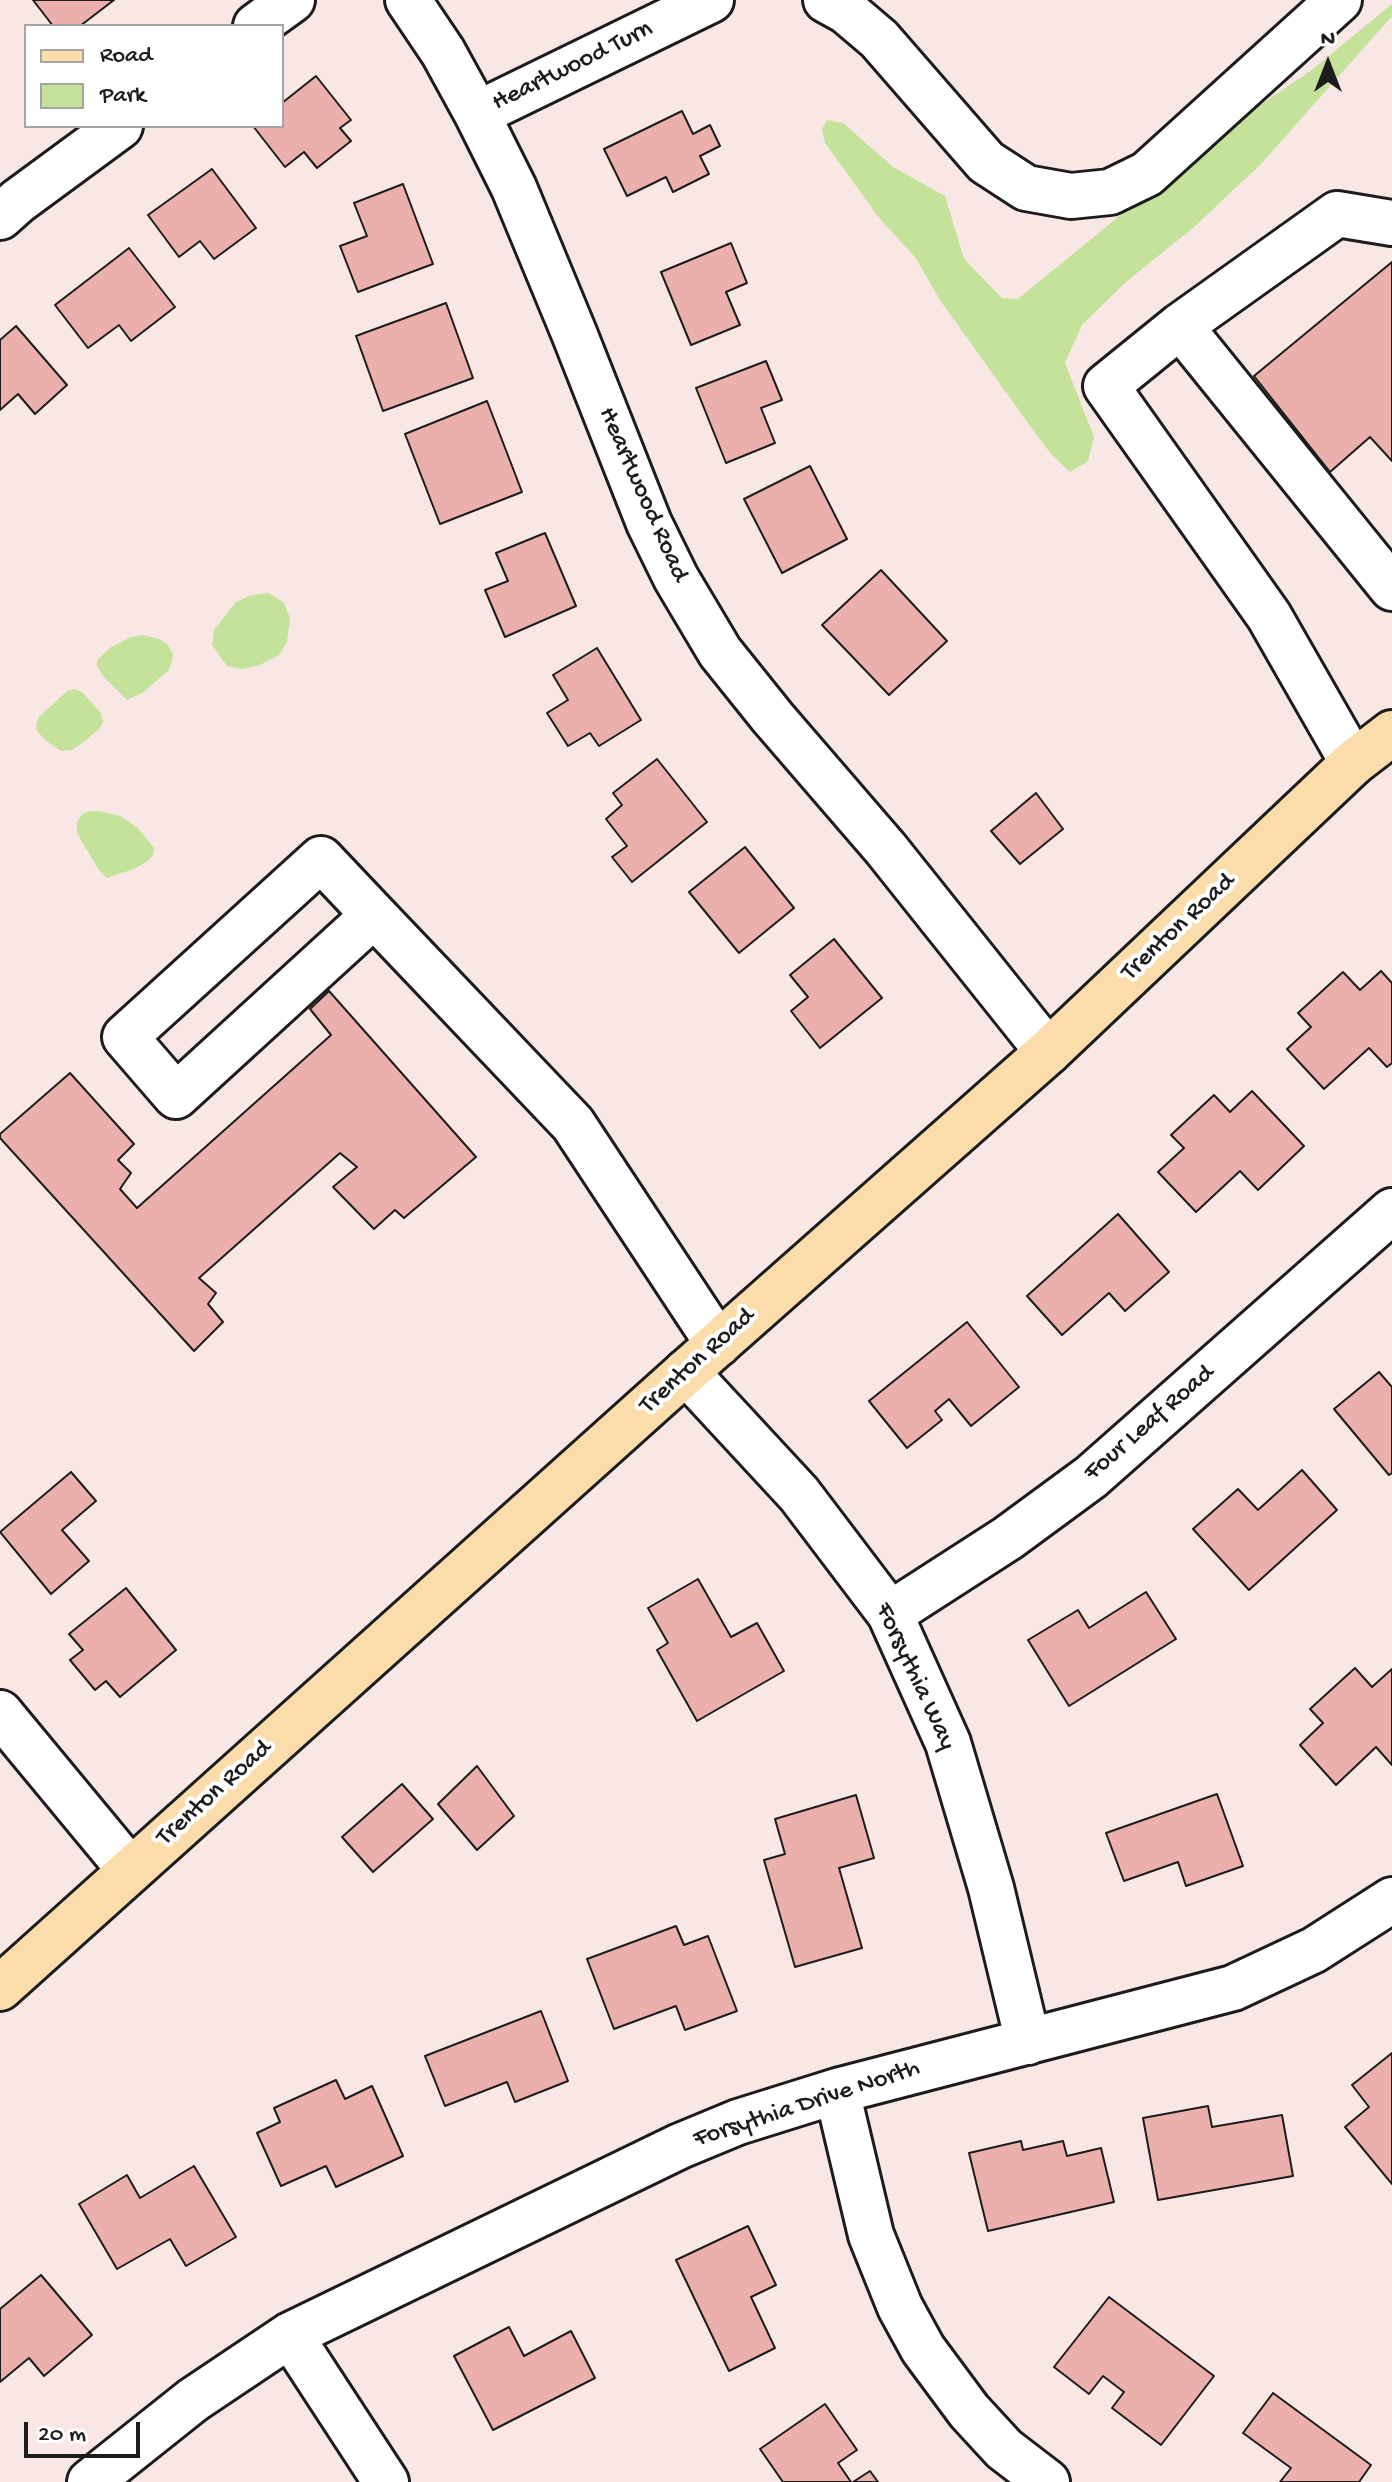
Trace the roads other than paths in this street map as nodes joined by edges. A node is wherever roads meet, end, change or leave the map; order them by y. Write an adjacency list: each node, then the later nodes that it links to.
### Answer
1 (292, 0): 6 (street)
2 (408, 0): 7 (street, Heartwood Road)
3 (711, 0): 7 (street, Heartwood Turn)
4 (826, 0): 5 (street)
5 (1339, 0)
6 (259, 24)
7 (477, 114): 16 (street, Heartwood Road)
8 (117, 128): 9 (street)
9 (0, 217)
10 (1392, 223): 11 (street)
11 (1180, 326): 12 (street); 14 (street)
12 (1392, 588)
13 (1392, 733): 14 (main road, Trenton Road)
14 (1353, 763): 16 (main road, Trenton Road)
15 (374, 915): 15 (street); 18 (street)
16 (1048, 1052): 18 (main road, Trenton Road)
17 (1392, 1211): 20 (street, Four Leaf Road)
18 (718, 1344): 19 (main road, Trenton Road)
19 (686, 1372): 20 (street, Forsythia Way); 22 (main road, Trenton Road)
20 (890, 1614): 25 (street, Forsythia Way)
21 (0, 1713): 22 (street)
22 (130, 1870): 24 (main road, Trenton Road)
23 (1392, 1900): 25 (street, Forsythia Drive North)
24 (0, 1988)
25 (1028, 2042): 26 (street, Forsythia Drive North)
26 (837, 2091): 27 (street, Forsythia Drive North); 30 (street)
27 (290, 2335): 28 (street, Forsythia Drive North); 29 (street)
28 (90, 2482)
29 (386, 2482)
30 (1047, 2482)

